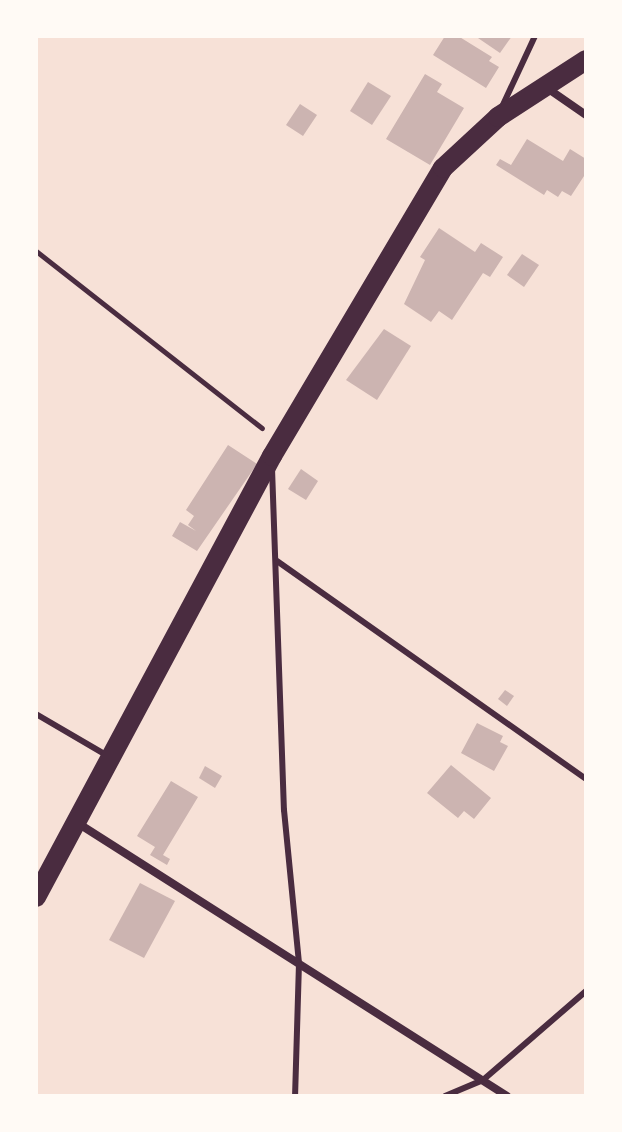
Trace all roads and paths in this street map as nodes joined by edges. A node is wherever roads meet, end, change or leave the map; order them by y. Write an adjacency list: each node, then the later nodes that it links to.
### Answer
1 (535, 36): 5 (lane)
2 (586, 60): 3 (main road)
3 (544, 86): 4 (street); 5 (main road)
4 (586, 115)
5 (498, 117): 7 (main road)
6 (36, 251): 7 (path)
7 (276, 449): 8 (lane); 10 (main road)
8 (277, 561): 11 (lane); 14 (lane)
9 (36, 714): 10 (lane)
10 (108, 756): 12 (main road)
11 (586, 779)
12 (75, 822): 13 (main road); 14 (street)
13 (36, 897)
14 (299, 963): 16 (street); 17 (lane)
15 (586, 991): 16 (lane)
16 (483, 1080): 18 (lane); 19 (street)
17 (295, 1096)
18 (445, 1096)
19 (507, 1096)

